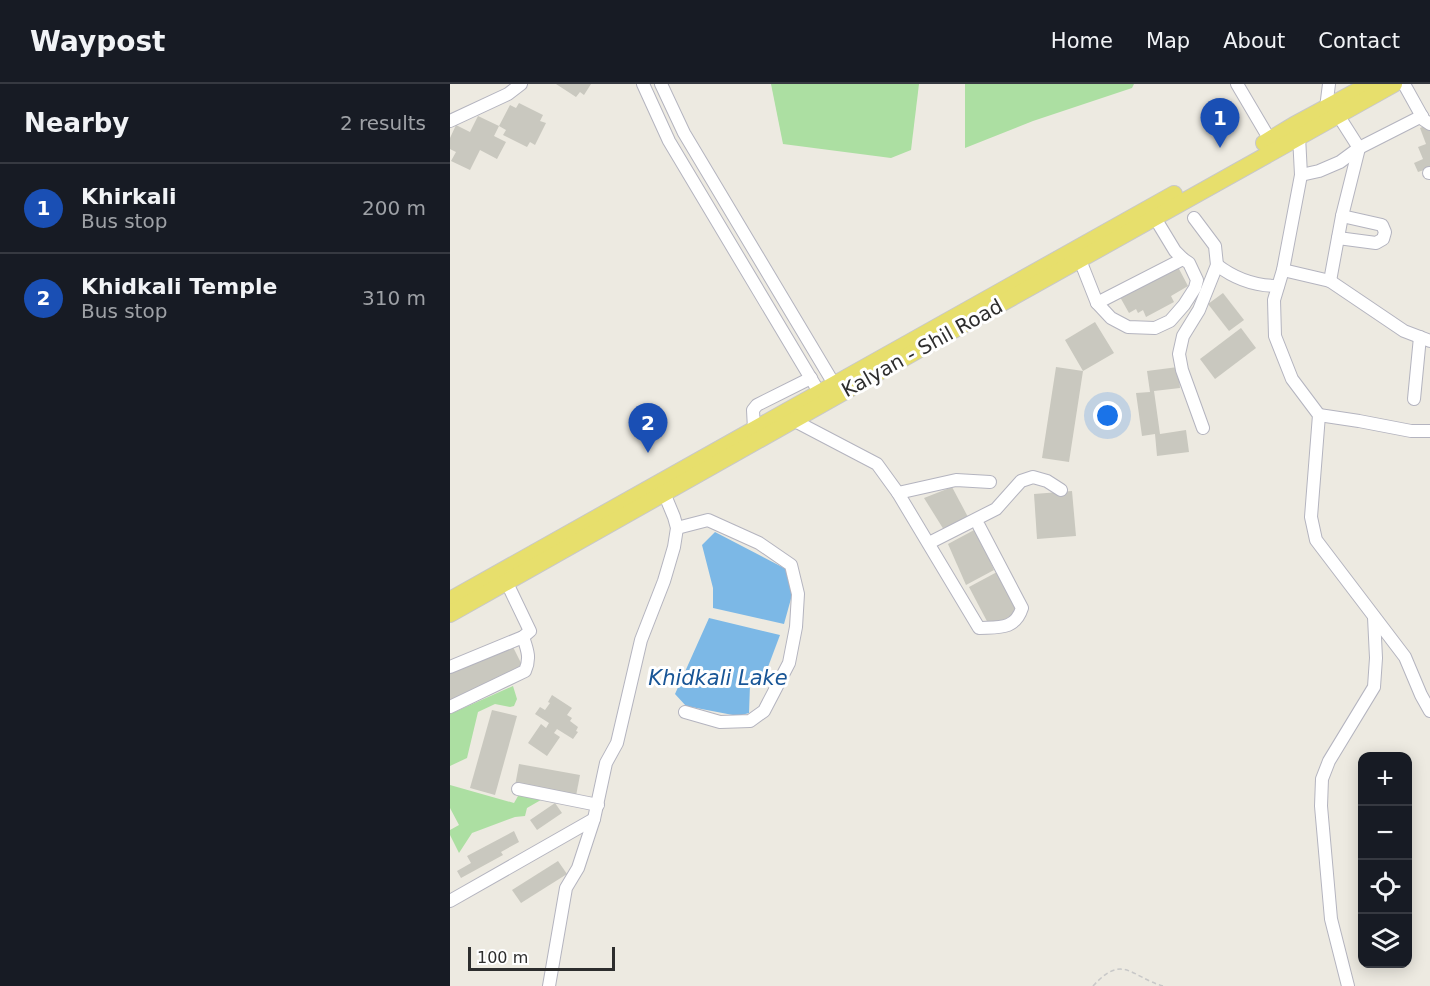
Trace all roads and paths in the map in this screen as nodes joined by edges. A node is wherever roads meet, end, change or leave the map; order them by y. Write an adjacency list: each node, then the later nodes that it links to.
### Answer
1 (521, 84): 11 (street)
2 (643, 84): 15 (street)
3 (661, 84): 13 (street)
4 (1329, 84): 9 (street)
5 (1370, 84): 9 (main road, Kalyan - Shil Road)
6 (1395, 84): 9 (main road, Kalyan - Shil Road)
7 (1404, 84): 10 (street)
8 (1240, 85): 14 (street)
9 (1332, 111): 12 (main road, Kalyan - Shil Road); 16 (street)
10 (1426, 120): 16 (street)
11 (450, 121)
12 (1297, 130): 14 (main road, Kalyan - Shil Road); 17 (street); 19 (main road, Kalyan - Shil Road)
13 (684, 134): 15 (street); 30 (street)
14 (1270, 140): 30 (main road, Kalyan - Shil Road)
15 (669, 141): 30 (street)
16 (1359, 148): 17 (street); 18 (street)
17 (1301, 175): 25 (street)
18 (1342, 216): 21 (street); 21 (street)
19 (1155, 218): 22 (street); 23 (main road, Kalyan - Shil Road)
20 (1194, 218): 24 (street)
21 (1338, 238): 26 (street)
22 (1183, 259): 28 (street); 28 (street)
23 (1080, 260): 28 (street); 33 (main road, Kalyan - Shil Road)
24 (1217, 265): 27 (street); 34 (street)
25 (1283, 270): 26 (street); 27 (street)
26 (1330, 281): 29 (street)
27 (1278, 286): 32 (street)
28 (1097, 303)
29 (1425, 339): 31 (street)
30 (821, 385): 37 (main road, Kalyan - Shil Road)
31 (1414, 399)
32 (1319, 415): 35 (street); 46 (street)
33 (793, 420): 37 (main road, Kalyan - Shil Road); 39 (street)
34 (1203, 428)
35 (1430, 431)
36 (990, 482): 39 (street)
37 (662, 487): 41 (street); 43 (main road, Kalyan - Shil Road); 44 (main road, Kalyan - Shil Road)
38 (1061, 490): 42 (street)
39 (898, 493): 42 (street)
40 (979, 526): 42 (street)
41 (677, 528): 51 (street); 53 (street)
42 (929, 543)
43 (507, 583): 45 (main road, Kalyan - Shil Road); 47 (street)
44 (450, 600)
45 (450, 614)
46 (1374, 616): 50 (street); 59 (street)
47 (522, 637): 48 (street); 49 (street)
48 (450, 667)
49 (450, 707)
50 (1430, 711)
51 (685, 712)
52 (519, 789): 53 (street)
53 (598, 805): 54 (street)
54 (594, 819): 55 (street); 56 (street)
55 (450, 901)
56 (549, 986)
57 (1093, 986): 58 (path)
58 (1163, 986)
59 (1348, 986)

